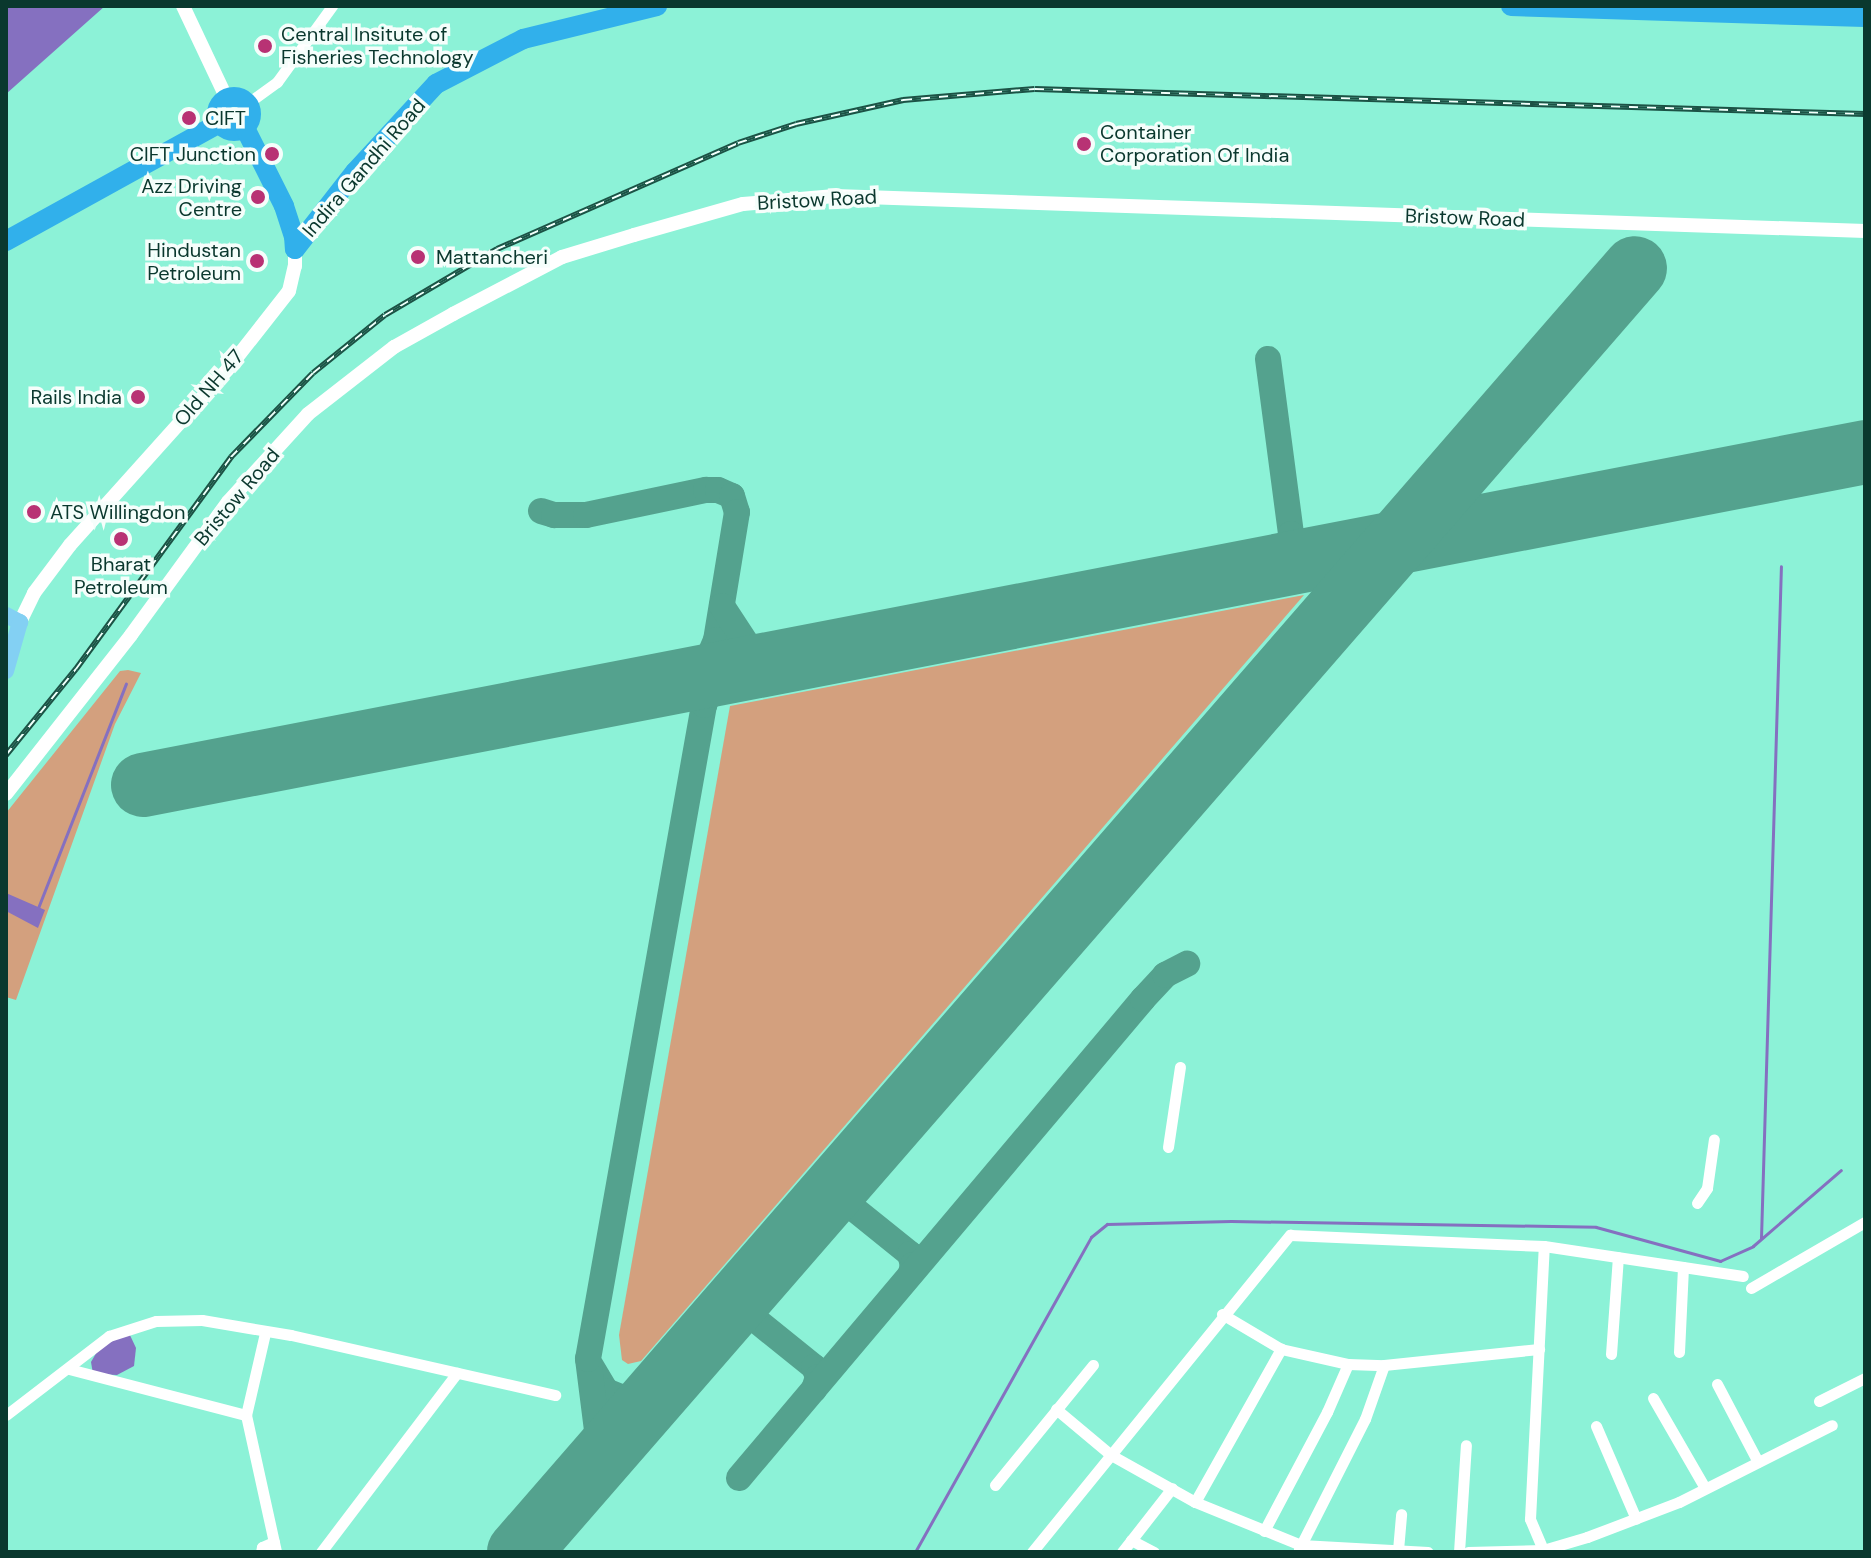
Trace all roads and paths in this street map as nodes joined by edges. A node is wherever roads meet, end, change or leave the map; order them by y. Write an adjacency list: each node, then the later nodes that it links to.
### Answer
1 (183, 6): 7 (street)
2 (332, 6): 8 (street)
3 (657, 6): 13 (highway, Indira Gandhi Road)
4 (1511, 6): 5 (highway)
5 (1814, 11): 6 (highway)
6 (1865, 17)
7 (227, 99): 8 (highway); 9 (highway)
8 (248, 103): 10 (highway)
9 (220, 123): 10 (highway); 12 (highway)
10 (245, 128): 13 (highway, Old NH 47)
11 (1865, 231): 16 (street, Bristow Road)
12 (6, 241)
13 (295, 249): 14 (street, Old NH 47)
14 (13, 618): 15 (main road, Old NH 47)
15 (6, 671)
16 (6, 794)
17 (1180, 1067): 19 (street)
18 (1714, 1139): 20 (street)
19 (1168, 1147)
20 (1697, 1203)
21 (1865, 1222): 26 (street)
22 (1544, 1246): 23 (street); 27 (street); 30 (street)
23 (1618, 1257): 24 (street); 32 (street)
24 (1683, 1267): 25 (street); 31 (street)
25 (1743, 1276)
26 (1751, 1288)
27 (1222, 1314): 29 (street); 49 (street)
28 (265, 1333): 36 (street); 37 (street); 45 (street)
29 (1281, 1349): 33 (street); 54 (street)
30 (1539, 1349): 35 (street); 62 (street)
31 (1679, 1352)
32 (1611, 1354)
33 (1348, 1364): 35 (street); 57 (street)
34 (1093, 1365): 43 (street)
35 (1384, 1365): 60 (street)
36 (69, 1369): 44 (street); 45 (street)
37 (457, 1373): 40 (street); 64 (street)
38 (1865, 1378): 42 (street)
39 (1717, 1384): 50 (street)
40 (555, 1395)
41 (1653, 1398): 53 (street)
42 (1819, 1401)
43 (1056, 1409): 49 (street); 51 (street)
44 (6, 1415)
45 (246, 1415): 59 (street)
46 (1832, 1425): 50 (street)
47 (1596, 1426): 56 (street)
48 (1466, 1445): 69 (street)
49 (1111, 1455): 52 (street); 65 (street)
50 (1758, 1462): 53 (street)
51 (995, 1485)
52 (1172, 1488): 54 (street); 58 (street)
53 (1705, 1488): 56 (street)
54 (1195, 1502): 57 (street)
55 (1401, 1514): 61 (street)
56 (1636, 1519): 62 (street)
57 (1264, 1531): 60 (street)
58 (1131, 1540): 66 (street); 67 (street)
59 (275, 1547): 63 (street)
60 (1300, 1549): 61 (street)
61 (1398, 1550): 68 (street)
62 (1544, 1551): 70 (street)
63 (261, 1552)
64 (321, 1552)
65 (1032, 1552)
66 (1122, 1552)
67 (1154, 1552)
68 (1428, 1552)
69 (1459, 1552)
70 (1468, 1552)

